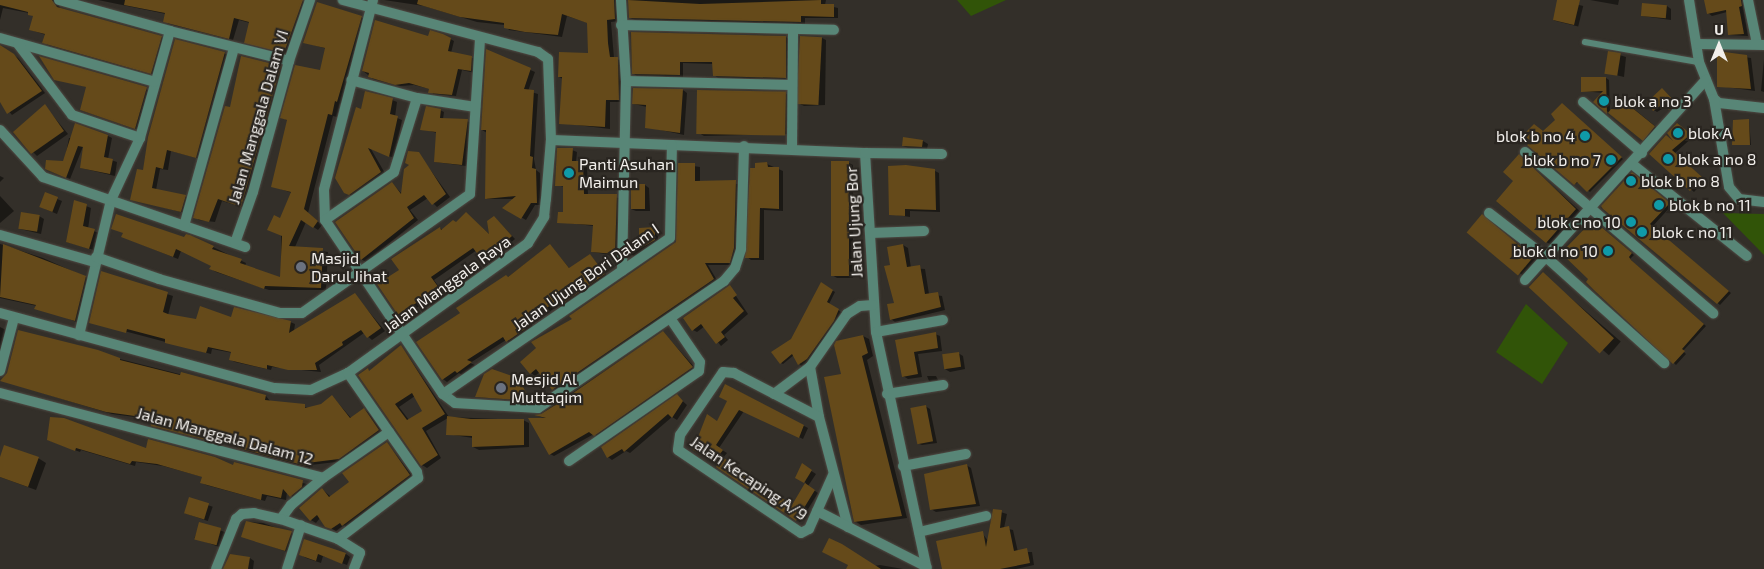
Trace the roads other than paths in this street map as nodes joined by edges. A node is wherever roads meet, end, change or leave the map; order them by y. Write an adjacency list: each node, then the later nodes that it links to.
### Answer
1 (59, 0): 11 (street)
2 (310, 0): 19 (street, Jalan Manggala Dalam VI)
3 (342, 0): 7 (street, Jalan Manggala Raya)
4 (621, 0): 8 (street)
5 (1689, 0): 16 (street)
6 (1748, 0): 17 (street)
7 (372, 4): 13 (street, Jalan Manggala Raya); 21 (street)
8 (621, 25): 9 (street); 23 (street)
9 (793, 29): 10 (street); 25 (street)
10 (834, 30)
11 (170, 31): 18 (street); 24 (street)
12 (0, 38): 15 (street)
13 (480, 38): 29 (street); 33 (street, Jalan Manggala Raya)
14 (1584, 42): 20 (lane)
15 (18, 44): 24 (street); 32 (street)
16 (1698, 44): 17 (street); 20 (street)
17 (1760, 45)
18 (234, 48): 19 (street); 48 (street)
19 (289, 61): 52 (street, Jalan Manggala Dalam VI)
20 (1699, 62): 22 (street)
21 (351, 80): 26 (street); 47 (street)
22 (1706, 80): 27 (street); 40 (street)
23 (626, 81): 25 (street); 34 (street)
24 (155, 82): 32 (street)
25 (791, 85): 37 (street)
26 (416, 98): 29 (street); 47 (street)
27 (1714, 100): 30 (street); 44 (street)
28 (1583, 102): 40 (street)
29 (475, 107): 58 (street)
30 (1764, 108)
31 (0, 130): 43 (street)
32 (140, 138): 43 (street)
33 (550, 140): 34 (street, Jalan Ujung Bor); 68 (street, Jalan Manggala Raya)
34 (624, 144): 35 (street, Jalan Ujung Bor); 57 (street)
35 (672, 146): 36 (street, Jalan Ujung Bor); 57 (street, Jalan Ujung Bori Dalam I)
36 (744, 146): 37 (street, Jalan Ujung Bor); 64 (street)
37 (792, 148): 39 (street, Jalan Ujung Bor)
38 (1525, 152): 45 (street)
39 (865, 153): 41 (street); 50 (street, Jalan Ujung Bor)
40 (1642, 153): 42 (street)
41 (942, 154)
42 (1632, 164): 45 (street); 54 (street)
43 (111, 200): 48 (street); 56 (street)
44 (1764, 202)
45 (1588, 208): 55 (street); 62 (street)
46 (1489, 213): 55 (street)
47 (325, 220): 58 (street)
48 (184, 226): 52 (street)
49 (924, 231): 50 (street)
50 (871, 233): 60 (street, Jalan Ujung Bor)
51 (0, 235): 56 (street)
52 (234, 242): 53 (street)
53 (245, 247)
54 (1747, 256)
55 (1546, 257): 59 (street); 69 (street)
56 (95, 259): 58 (street); 67 (street)
57 (622, 270): 75 (street, Jalan Ujung Bori Dalam I)
58 (361, 273): 68 (street)
59 (1525, 280)
60 (873, 305): 66 (street, Jalan Ujung Bor); 70 (street)
61 (0, 313): 63 (street, Jalan Manggala Raya)
62 (1713, 313)
63 (14, 318): 67 (street, Jalan Manggala Raya); 71 (street)
64 (670, 318): 75 (street); 81 (street)
65 (943, 320): 66 (street)
66 (876, 332): 77 (street, Jalan Ujung Bor)
67 (79, 335): 72 (street, Jalan Manggala Raya)
68 (402, 335): 72 (street, Jalan Manggala Raya); 75 (street)
69 (1664, 362)
70 (810, 367): 76 (street); 78 (street)
71 (0, 371)
72 (348, 373): 79 (street)
73 (943, 385): 77 (street)
74 (0, 393): 84 (street, Jalan Manggala Dalam 12)
75 (443, 394)
76 (774, 394): 78 (street, Jalan Kecaping A/9); 85 (street, Jalan Kecaping A/9)
77 (887, 394): 82 (street, Jalan Ujung Bor)
78 (819, 417): 83 (street)
79 (389, 432): 84 (street, Jalan Manggala Dalam 12); 91 (street)
80 (966, 454): 82 (street)
81 (569, 461)
82 (903, 466): 90 (street, Jalan Ujung Bor)
83 (833, 475): 85 (street, Jalan Kecaping A/9); 89 (street)
84 (323, 478): 87 (street)
85 (817, 511): 89 (street, Jalan Kecaping A/9)
86 (986, 516): 90 (street)
87 (281, 519): 88 (street); 93 (street)
88 (301, 525): 91 (street); 94 (street)
89 (848, 526): 92 (street, Jalan Kecaping A/9)
90 (918, 532): 92 (street, Jalan Ujung Bor)
91 (338, 540): 95 (street)
92 (927, 568)
93 (216, 569)
94 (287, 569)
95 (354, 569)

